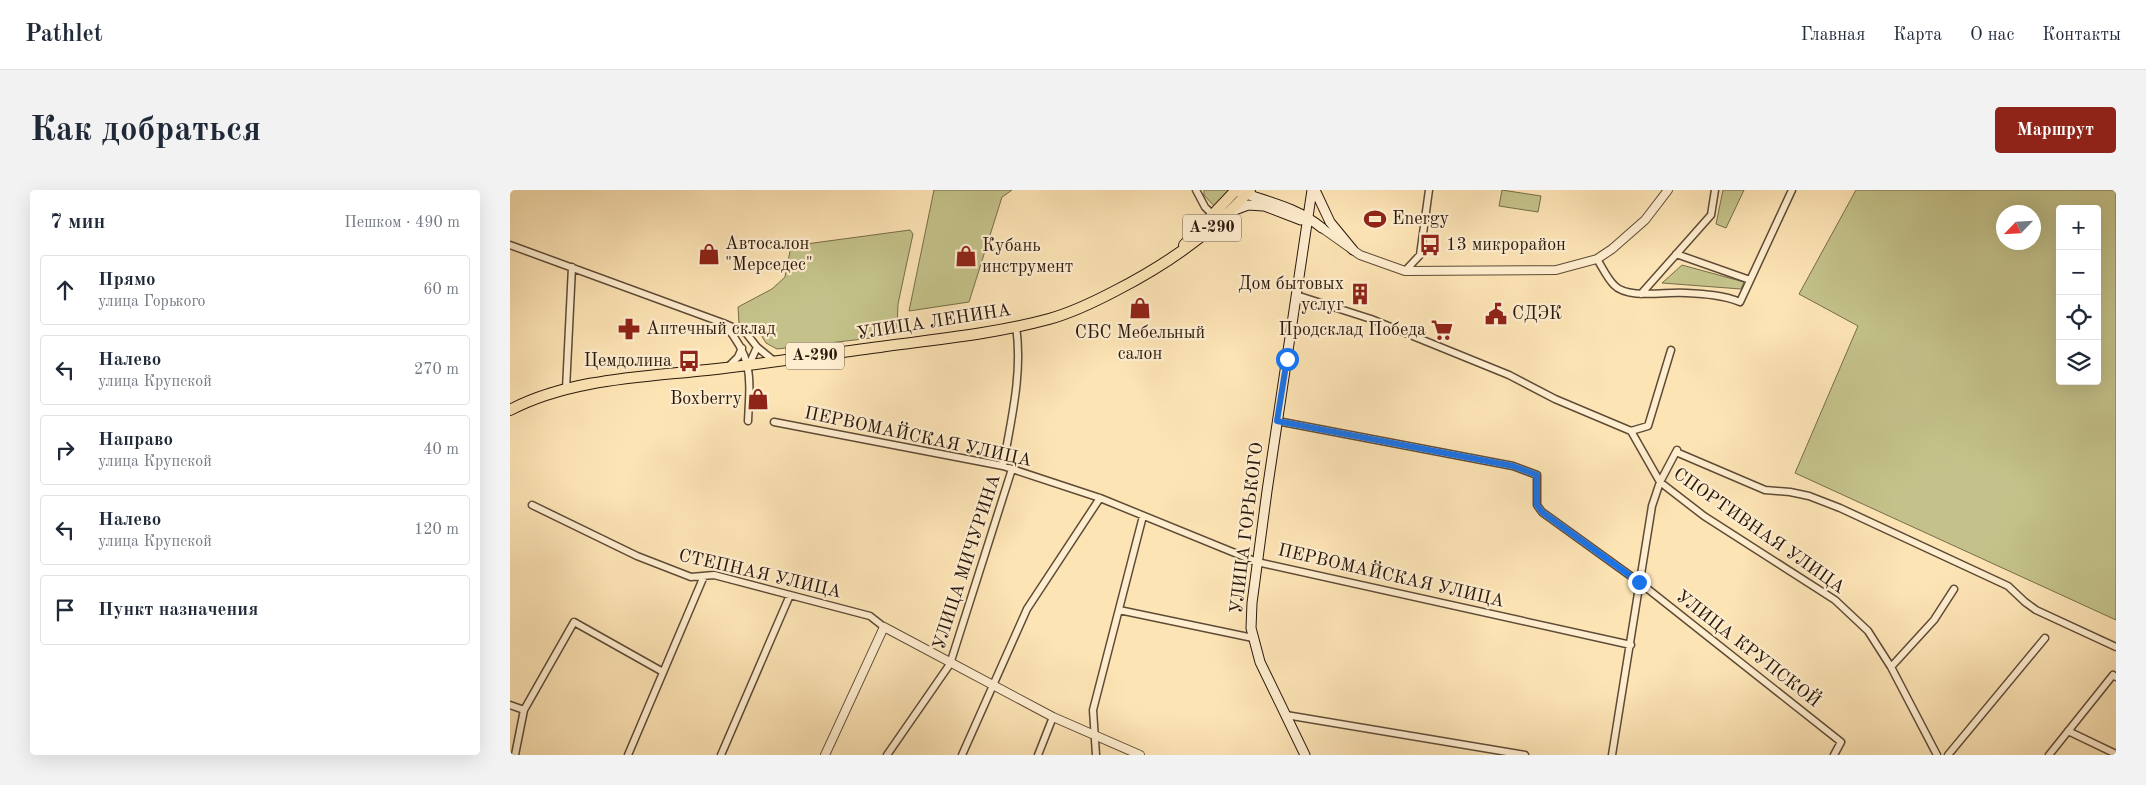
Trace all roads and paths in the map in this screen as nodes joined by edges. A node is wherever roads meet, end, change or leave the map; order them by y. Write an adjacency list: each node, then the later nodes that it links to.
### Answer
1 (1196, 190): 10 (street)
2 (1314, 190): 11 (main road); 14 (main road)
3 (1429, 190): 19 (street)
4 (1668, 190): 17 (street)
5 (1715, 190): 15 (street)
6 (1792, 190): 20 (street)
7 (1243, 191): 8 (main road); 9 (highway, А-290); 10 (highway, А-290); 11 (main road)
8 (1263, 206): 9 (main road); 11 (main road)
9 (1232, 211): 16 (highway, А-290)
10 (1214, 215): 16 (highway, А-290)
11 (1308, 220): 12 (main road); 22 (main road, УЛИЦА ГОРЬКОГО)
12 (1322, 228): 14 (street)
13 (510, 245): 18 (street)
14 (1353, 250): 19 (street)
15 (1676, 254): 20 (street); 21 (street)
16 (1174, 257): 24 (highway, УЛИЦА ЛЕНИНА / А-290)
17 (1597, 259): 19 (street); 21 (street)
18 (572, 267): 23 (street); 31 (street)
19 (1405, 271)
20 (1750, 280): 21 (street)
21 (1641, 294)
22 (1296, 295): 34 (main road, УЛИЦА ГОРЬКОГО); 36 (street)
23 (723, 323): 25 (street); 26 (street)
24 (1016, 326): 28 (highway, УЛИЦА ЛЕНИНА / А-290); 37 (street, УЛИЦА МИЧУРИНА)
25 (757, 347): 28 (street); 29 (street)
26 (742, 348): 29 (street); 30 (street)
27 (1671, 350): 36 (street)
28 (774, 361): 29 (highway, УЛИЦА ЛЕНИНА / А-290)
29 (749, 366): 30 (highway, УЛИЦА ЛЕНИНА / А-290); 33 (street)
30 (727, 368): 31 (highway, УЛИЦА ЛЕНИНА / А-290)
31 (566, 389): 32 (highway, УЛИЦА ЛЕНИНА / А-290)
32 (510, 410)
33 (748, 421)
34 (1277, 421): 43 (main road, УЛИЦА ГОРЬКОГО); 45 (street, УЛИЦА КРУПСКОЙ)
35 (774, 422): 37 (street, ПЕРВОМАЙСКАЯ УЛИЦА)
36 (1631, 431): 39 (street, СПОРТИВНАЯ УЛИЦА)
37 (1003, 466): 38 (street, ПЕРВОМАЙСКАЯ УЛИЦА)
38 (1012, 470): 40 (street, ПЕРВОМАЙСКАЯ УЛИЦА); 54 (street, УЛИЦА МИЧУРИНА)
39 (1660, 482): 45 (street); 53 (street); 55 (street, СПОРТИВНАЯ УЛИЦА)
40 (1100, 498): 42 (street, ПЕРВОМАЙСКАЯ УЛИЦА); 58 (street)
41 (532, 505): 44 (street, СТЕПНАЯ УЛИЦА)
42 (1143, 516): 43 (street, ПЕРВОМАЙСКАЯ УЛИЦА); 48 (street)
43 (1257, 562): 50 (main road, УЛИЦА ГОРЬКОГО); 52 (street, ПЕРВОМАЙСКАЯ УЛИЦА)
44 (704, 576): 47 (street, СТЕПНАЯ УЛИЦА); 56 (street)
45 (1639, 582): 52 (street); 78 (street, УЛИЦА КРУПСКОЙ)
46 (1954, 589): 55 (street)
47 (790, 595): 49 (street, СТЕПНАЯ УЛИЦА); 68 (street)
48 (1119, 610): 50 (street); 64 (street)
49 (884, 628): 54 (street, СТЕПНАЯ УЛИЦА); 69 (street)
50 (1253, 638): 61 (main road, УЛИЦА ГОРЬКОГО)
51 (2045, 638): 80 (street)
52 (1631, 644): 77 (street)
53 (2116, 647)
54 (950, 664): 58 (street, СТЕПНАЯ УЛИЦА); 70 (street, УЛИЦА МИЧУРИНА)
55 (1891, 667): 79 (street, СПОРТИВНАЯ УЛИЦА)
56 (663, 672): 60 (street); 67 (street)
57 (2114, 676): 63 (street)
58 (994, 685): 62 (street, СТЕПНАЯ УЛИЦА); 71 (street)
59 (510, 705): 60 (street)
60 (524, 710): 66 (street)
61 (1286, 715): 75 (main road, УЛИЦА ГОРЬКОГО); 76 (street)
62 (1053, 717): 64 (street, СТЕПНАЯ УЛИЦА); 72 (street)
63 (2068, 731): 65 (street); 81 (street)
64 (1096, 737): 73 (street); 74 (street, СТЕПНАЯ УЛИЦА)
65 (2116, 754)
66 (515, 755)
67 (628, 755)
68 (721, 755)
69 (825, 755)
70 (887, 755)
71 (962, 755)
72 (1038, 755)
73 (1096, 755)
74 (1140, 755)
75 (1304, 755)
76 (1525, 755)
77 (1612, 755)
78 (1834, 755)
79 (1937, 755)
80 (1948, 755)
81 (2049, 755)

